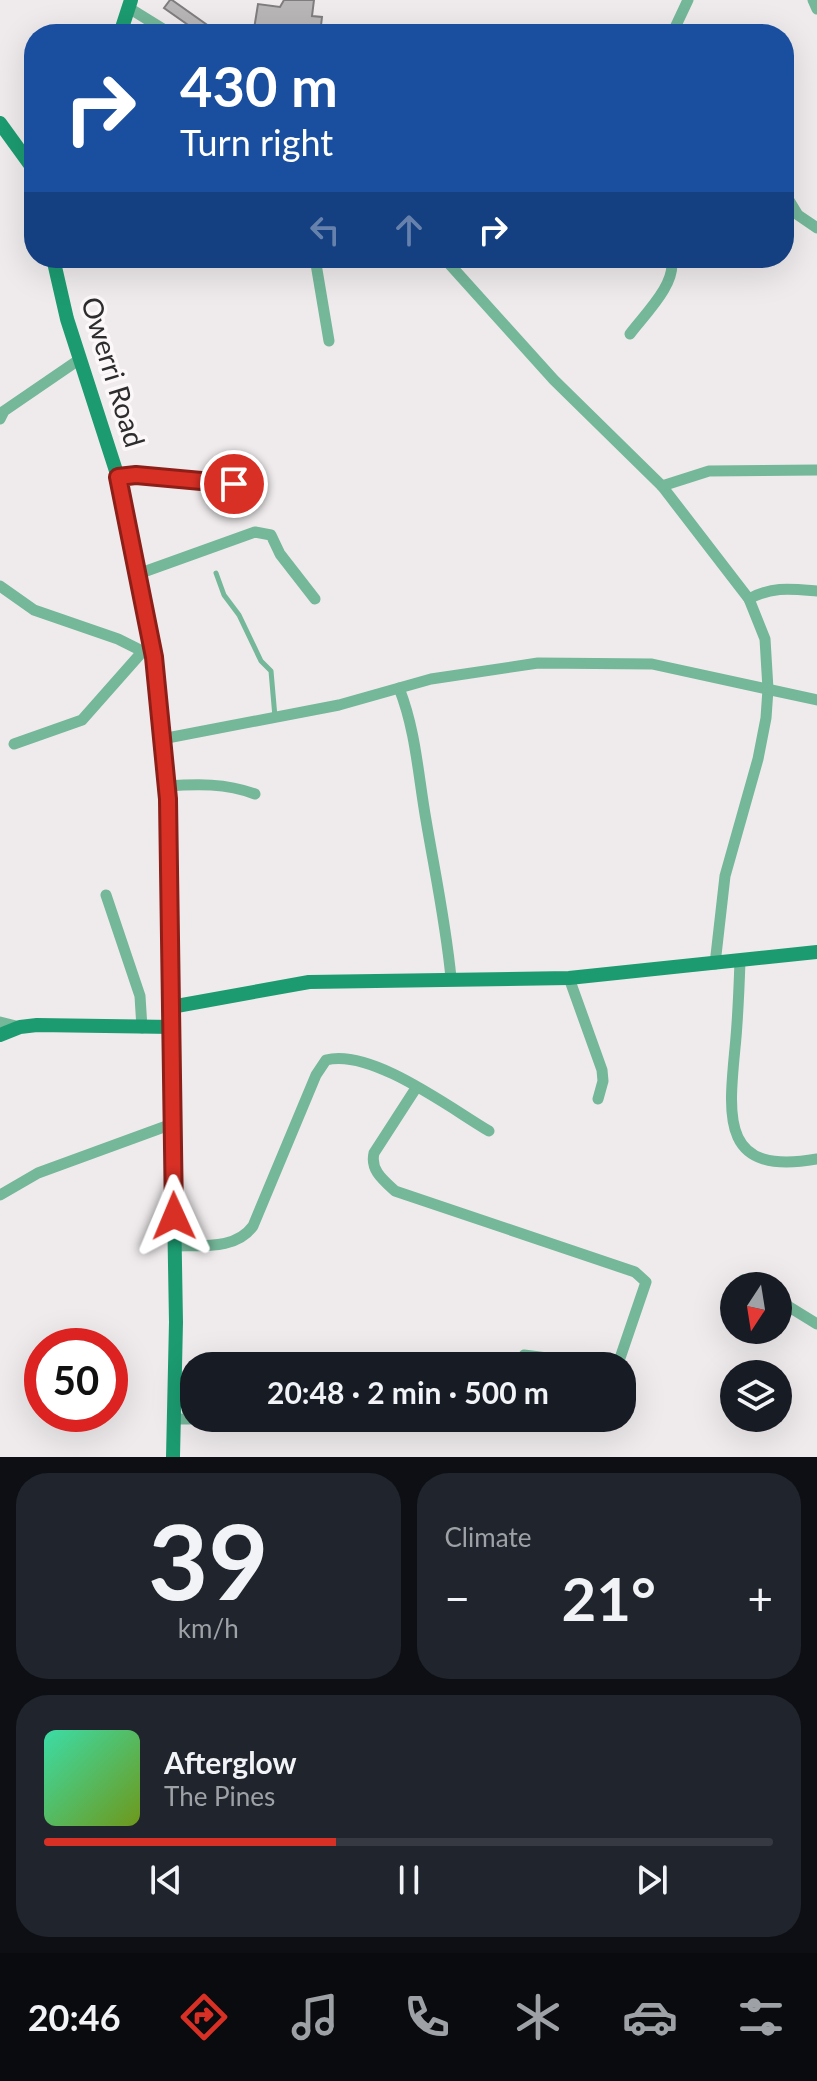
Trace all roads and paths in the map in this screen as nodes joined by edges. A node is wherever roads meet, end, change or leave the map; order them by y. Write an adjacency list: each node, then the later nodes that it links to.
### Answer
1 (688, 0): 7 (street)
2 (813, 0): 4 (street)
3 (130, 4): 5 (main road); 6 (street)
4 (817, 9)
5 (123, 24)
6 (157, 24)
7 (677, 24)
8 (0, 123): 9 (main road)
9 (24, 156)
10 (794, 208): 11 (street)
11 (817, 228)
12 (56, 268): 18 (main road, Owerri Road)
13 (317, 268): 17 (street)
14 (453, 268): 23 (street)
15 (672, 268): 16 (street)
16 (630, 334)
17 (329, 341)
18 (80, 359): 19 (street); 21 (main road, Owerri Road)
19 (0, 419)
20 (817, 470): 23 (street)
21 (118, 477): 22 (street); 25 (main road, Owerri Road)
22 (234, 484)
23 (662, 486): 29 (street)
24 (216, 573): 34 (lane)
25 (138, 574): 28 (street); 30 (main road, Owerri Road)
26 (0, 586): 30 (street)
27 (817, 591): 29 (street)
28 (315, 599)
29 (749, 599): 32 (street)
30 (148, 654): 35 (main road, Owerri Road); 36 (street)
31 (399, 688): 32 (street); 34 (street); 43 (street)
32 (768, 689): 33 (street); 42 (street)
33 (817, 700)
34 (275, 718): 35 (street)
35 (162, 739): 37 (main road, Owerri Road)
36 (14, 744)
37 (166, 786): 38 (street); 45 (main road, Owerri Road)
38 (255, 794)
39 (106, 895): 49 (street)
40 (817, 952): 41 (main road)
41 (740, 961): 42 (main road); 55 (street)
42 (715, 964): 44 (main road)
43 (451, 978): 44 (main road); 45 (main road)
44 (569, 978): 52 (street)
45 (171, 1007): 48 (main road, Owerri Road)
46 (0, 1022): 47 (street)
47 (20, 1027): 49 (main road); 50 (main road)
48 (173, 1027): 49 (main road); 53 (main road, Owerri Road)
49 (142, 1028)
50 (0, 1035)
51 (416, 1088): 54 (street); 57 (street); 60 (street)
52 (598, 1099)
53 (172, 1124): 56 (street); 57 (main road, Owerri Road)
54 (489, 1131)
55 (817, 1159)
56 (0, 1195)
57 (175, 1246): 61 (main road, Owerri Road)
58 (792, 1309): 59 (street)
59 (817, 1324)
60 (622, 1352)
61 (174, 1419): 62 (street); 63 (main road, Owerri Road)
62 (180, 1419)
63 (173, 1457)

